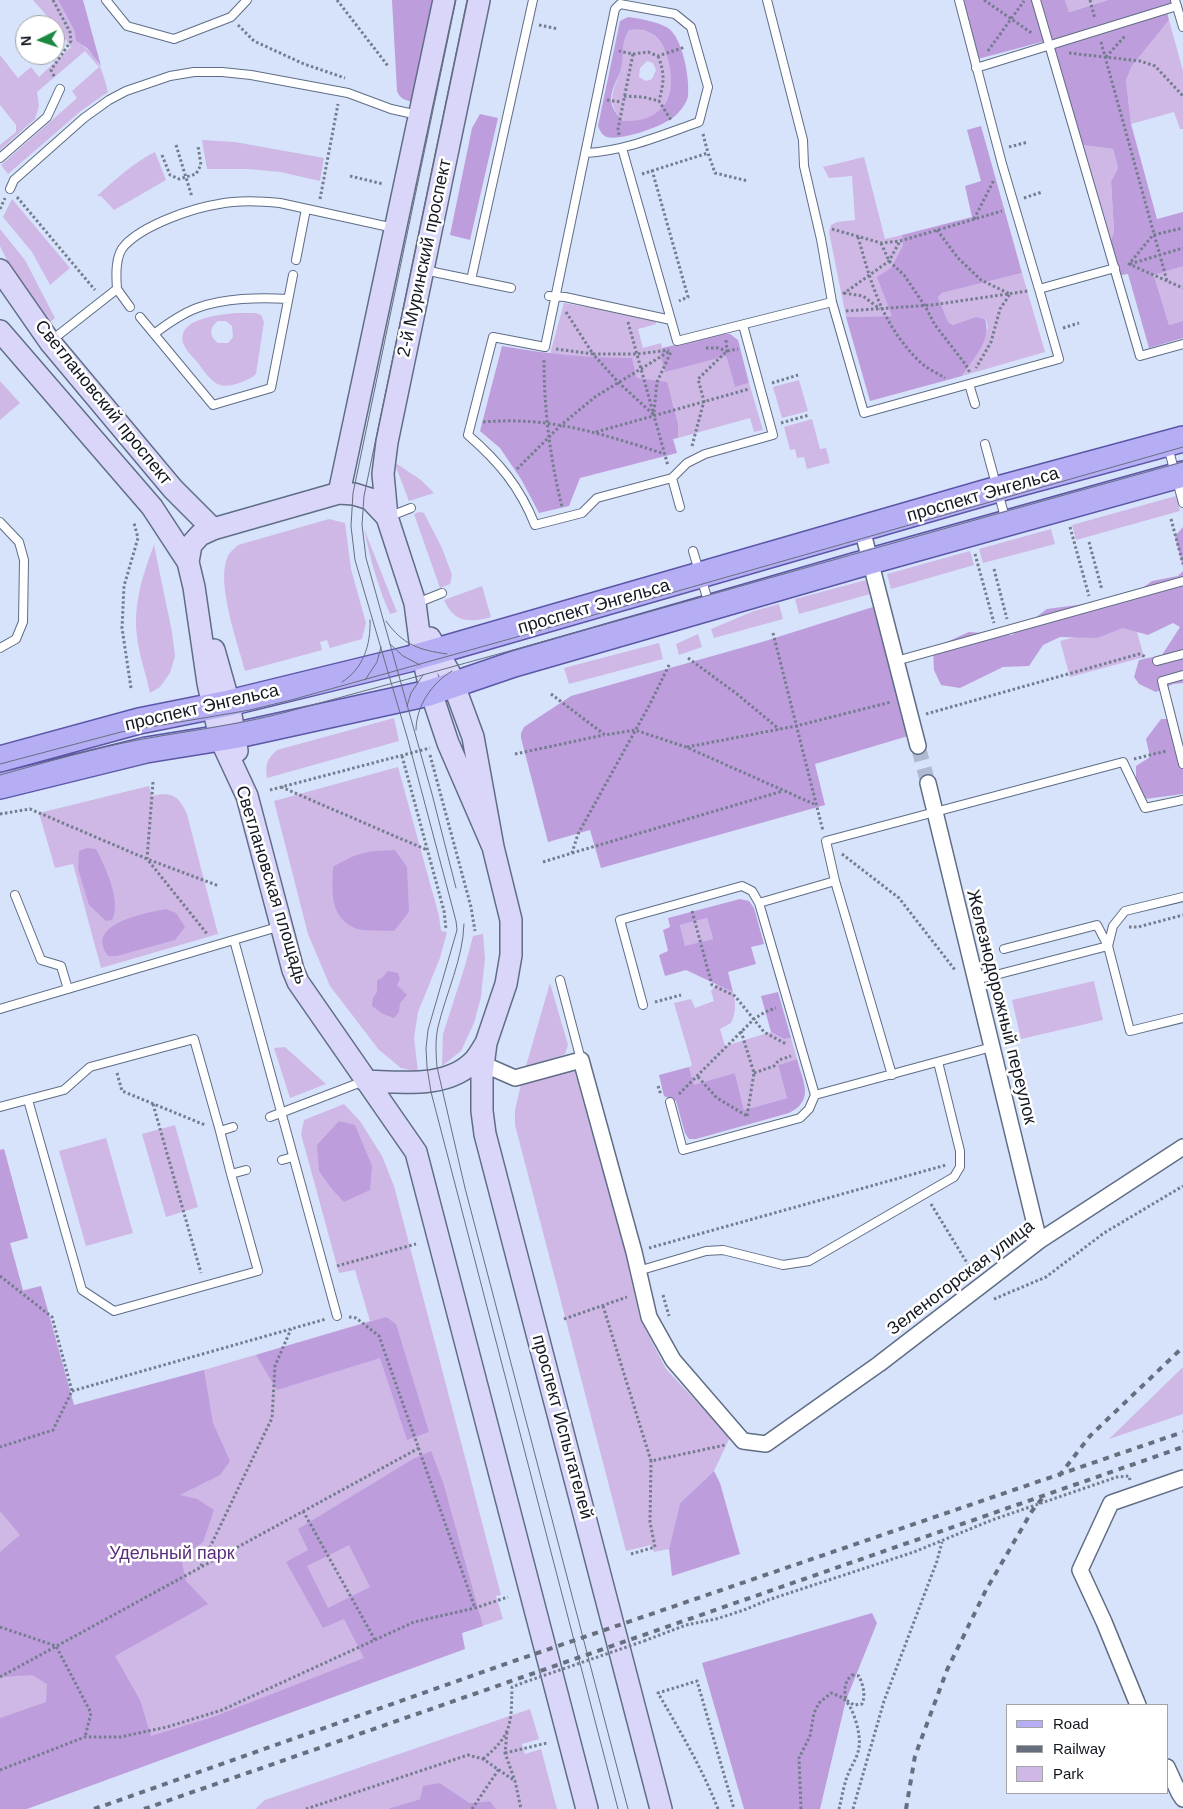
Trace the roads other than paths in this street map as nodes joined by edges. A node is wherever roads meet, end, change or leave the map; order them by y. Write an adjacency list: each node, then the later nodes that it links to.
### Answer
1 (106, 0): 2 (lane)
2 (247, 0)
3 (444, 0): 14 (main road, 2-й Муринский проспект)
4 (479, 0): 24 (main road, 2-й Муринский проспект)
5 (533, 0): 26 (lane)
6 (767, 0): 32 (lane)
7 (960, 0): 12 (lane)
8 (1036, 0): 11 (lane)
9 (1176, 3): 10 (lane); 11 (lane)
10 (1183, 27)
11 (1050, 45): 12 (lane); 22 (lane)
12 (976, 68): 29 (lane)
13 (60, 90): 17 (lane)
14 (420, 116): 18 (lane); 20 (main road, 2-й Муринский проспект)
15 (622, 148): 16 (lane); 16 (lane); 35 (lane)
16 (586, 153): 30 (lane)
17 (0, 158)
18 (10, 189)
19 (306, 209): 20 (lane); 21 (lane); 28 (lane)
20 (396, 228): 48 (main road, 2-й Муринский проспект)
21 (296, 260)
22 (1115, 268): 29 (lane); 40 (lane)
23 (0, 270): 39 (main road, Светлановский проспект)
24 (422, 270): 26 (lane); 52 (main road, 2-й Муринский проспект)
25 (293, 275): 31 (lane)
26 (471, 280): 27 (lane)
27 (511, 288)
28 (117, 289): 33 (lane); 39 (lane)
29 (1039, 290): 41 (lane)
30 (553, 296): 35 (lane); 46 (lane)
31 (288, 299): 38 (lane); 38 (lane)
32 (832, 302): 36 (lane); 41 (lane)
33 (130, 307)
34 (140, 318): 38 (lane)
35 (671, 320): 36 (lane)
36 (743, 325): 46 (lane)
37 (0, 331): 59 (main road, Светлановский проспект)
38 (154, 334)
39 (50, 342): 55 (main road, Светлановский проспект)
40 (1183, 344)
41 (969, 384): 42 (lane)
42 (975, 404)
43 (1175, 441): 45 (lane); 47 (main road, проспект Энгельса)
44 (985, 444): 47 (lane)
45 (1179, 475): 49 (lane); 54 (main road, проспект Энгельса)
46 (672, 478): 50 (lane)
47 (998, 489): 54 (lane); 56 (main road, проспект Энгельса)
48 (339, 493): 52 (main road); 55 (main road)
49 (1183, 503)
50 (680, 507)
51 (411, 508): 52 (lane)
52 (388, 517): 63 (main road)
53 (0, 522): 65 (lane)
54 (1007, 523): 58 (main road, проспект Энгельса)
55 (213, 529): 59 (main road)
56 (862, 529): 58 (street); 60 (main road, проспект Энгельса)
57 (693, 551): 60 (lane)
58 (871, 561): 64 (main road, проспект Энгельса); 69 (street)
59 (188, 562): 72 (main road, Светлановская площадь)
60 (701, 576): 64 (lane); 66 (main road, проспект Энгельса)
61 (1183, 581): 69 (lane)
62 (442, 594): 63 (lane)
63 (416, 608): 66 (main road)
64 (710, 608): 71 (main road, проспект Энгельса)
65 (0, 648)
66 (430, 653): 71 (main road); 72 (main road, проспект Энгельса)
67 (1183, 654): 68 (lane)
68 (1157, 660)
69 (896, 661): 74 (street)
70 (1183, 675): 76 (lane)
71 (443, 689): 73 (main road, проспект Энгельса); 96 (main road)
72 (221, 704): 73 (main road, Светлановская площадь); 75 (main road, проспект Энгельса)
73 (227, 737): 78 (main road, проспект Энгельса); 85 (main road, Светлановская площадь)
74 (918, 746)
75 (0, 759)
76 (1183, 764)
77 (928, 782): 80 (street, Железнодорожный переулок)
78 (0, 786)
79 (1183, 800): 80 (lane)
80 (935, 813): 81 (lane); 90 (street, Железнодорожный переулок)
81 (835, 881): 84 (lane); 99 (lane)
82 (15, 895): 91 (lane)
83 (1183, 897): 87 (lane)
84 (760, 904): 92 (lane); 101 (lane)
85 (282, 926): 86 (lane); 100 (main road, Светлановская площадь)
86 (234, 940): 91 (lane); 105 (lane)
87 (1108, 946): 88 (lane); 90 (lane); 94 (lane)
88 (1004, 949)
89 (560, 980): 97 (lane)
90 (976, 980): 95 (street, Железнодорожный переулок)
91 (68, 989): 93 (lane)
92 (643, 1005)
93 (0, 1009)
94 (1183, 1018)
95 (992, 1047): 98 (lane); 114 (street, Железнодорожный переулок)
96 (485, 1053): 97 (street); 100 (main road); 122 (main road, проспект Испытателей)
97 (581, 1060): 115 (street)
98 (938, 1062): 99 (lane); 115 (lane)
99 (892, 1075): 101 (lane)
100 (366, 1080): 105 (lane); 121 (main road)
101 (815, 1095): 103 (lane)
102 (28, 1100): 104 (lane); 108 (lane); 113 (lane)
103 (670, 1102)
104 (0, 1107)
105 (281, 1114): 106 (lane); 110 (lane)
106 (270, 1117)
107 (234, 1127): 108 (lane)
108 (220, 1131): 113 (lane)
109 (1183, 1147): 114 (street, Зеленогорская улица)
110 (293, 1157): 111 (lane); 116 (lane)
111 (282, 1160)
112 (246, 1170): 113 (lane)
113 (231, 1174)
114 (1039, 1241): 115 (street, Зеленогорская улица)
115 (638, 1271)
116 (337, 1316)
117 (1183, 1478): 118 (street)
118 (1138, 1704)
119 (1168, 1769): 120 (street)
120 (1183, 1798)
121 (587, 1809)
122 (661, 1809)

